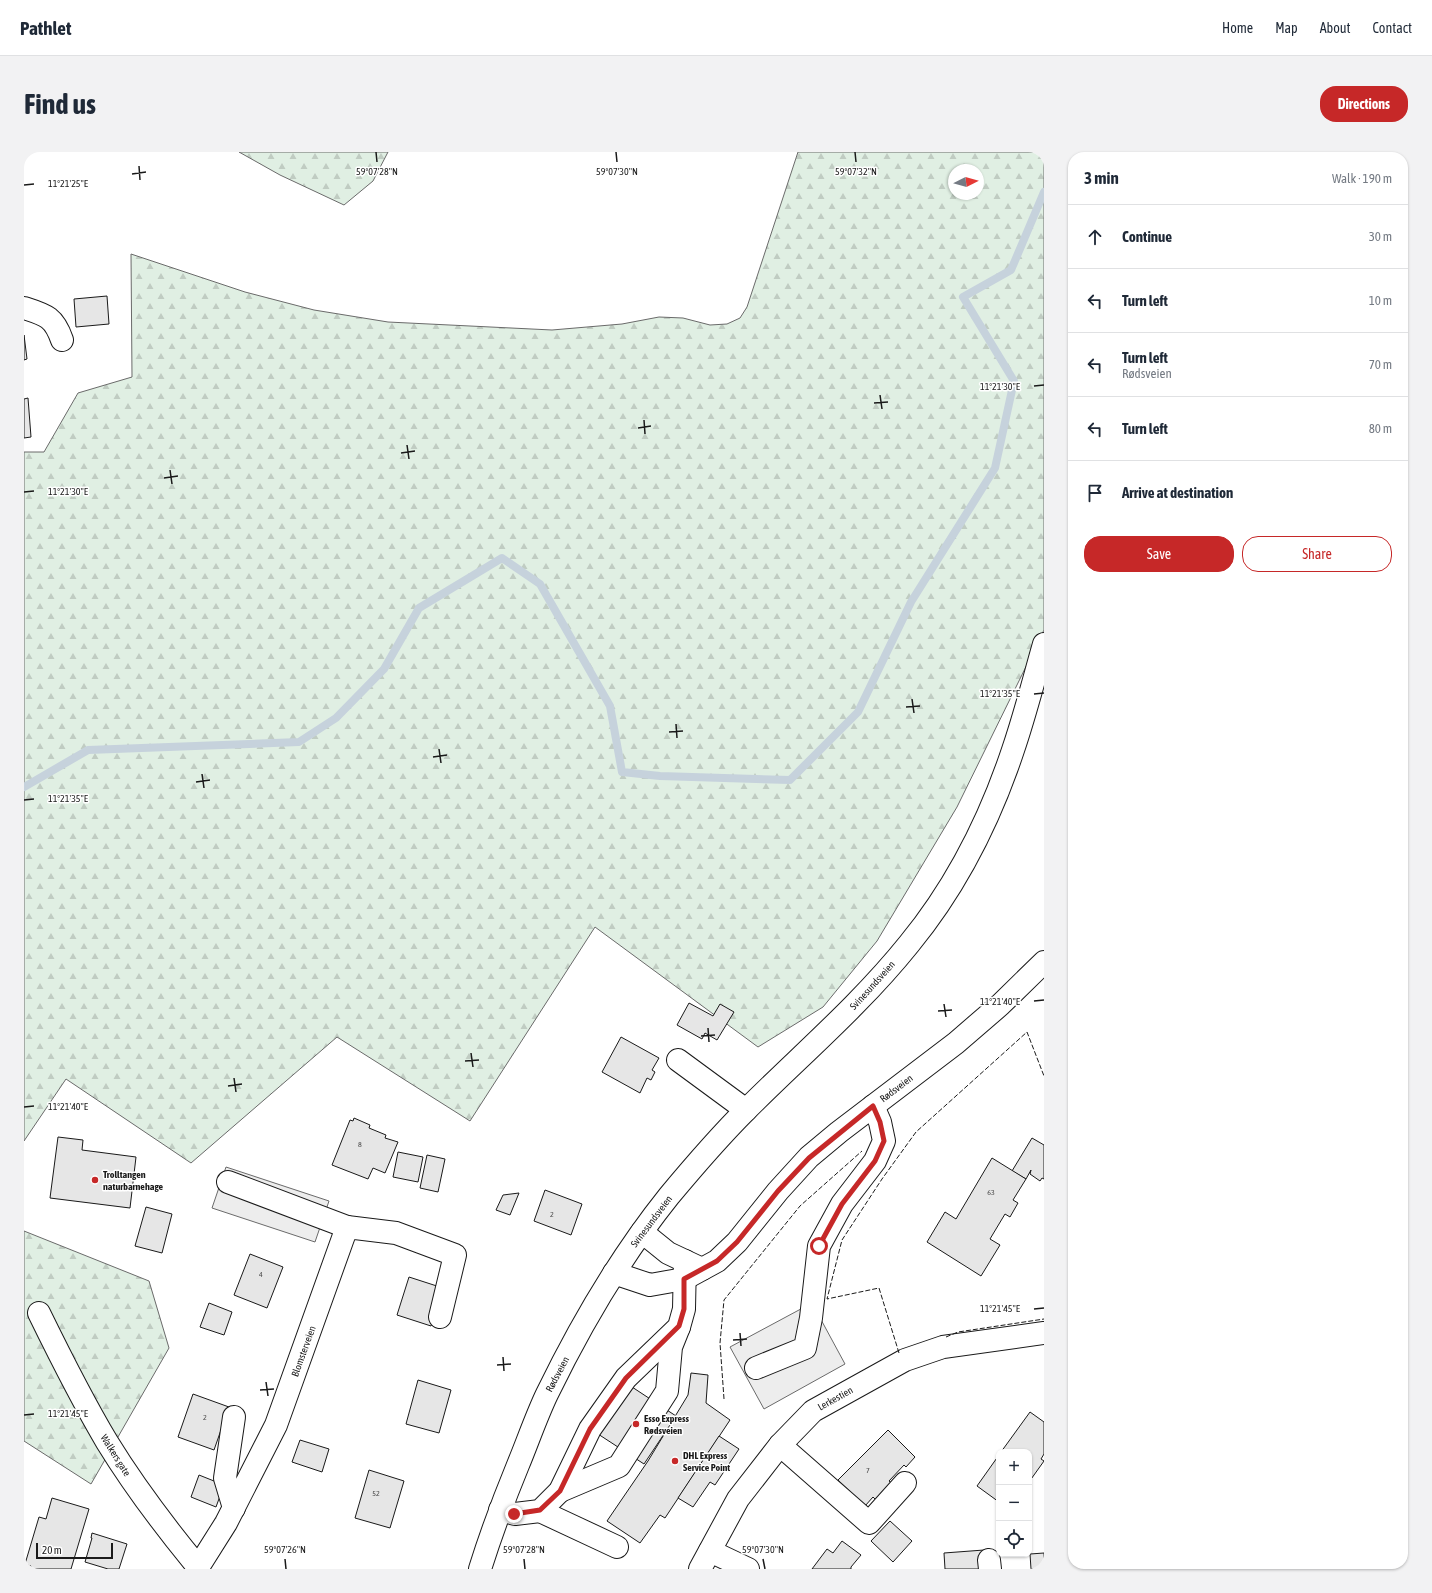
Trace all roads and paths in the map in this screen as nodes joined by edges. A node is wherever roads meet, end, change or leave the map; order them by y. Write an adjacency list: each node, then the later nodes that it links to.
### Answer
1 (24, 308): 2 (main road)
2 (62, 340)
3 (1044, 644): 7 (main road, Svinesundsveien)
4 (1044, 962): 6 (main road, Rødsveien)
5 (678, 1060): 7 (main road)
6 (873, 1106): 11 (main road, Rødsveien); 17 (main road)
7 (746, 1110): 10 (main road, Svinesundsveien)
8 (228, 1182): 9 (main road)
9 (347, 1226): 14 (main road); 22 (main road, Blomsterveien)
10 (642, 1232): 11 (main road); 12 (main road, Svinesundsveien)
11 (691, 1269): 12 (main road, Rødsveien); 15 (main road)
12 (614, 1273): 23 (main road, Rødsveien)
13 (39, 1312): 27 (main road, Walkers gate)
14 (440, 1317)
15 (679, 1326): 21 (main road); 21 (main road)
16 (1044, 1333): 19 (main road, Lerkestien)
17 (756, 1368)
18 (234, 1417): 22 (main road)
19 (780, 1445): 20 (main road); 26 (main road, Lerkestien)
20 (904, 1484)
21 (560, 1491): 24 (main road)
22 (234, 1508): 27 (main road, Blomsterveien)
23 (500, 1510): 24 (main road); 28 (main road, Rødsveien)
24 (540, 1510): 25 (main road)
25 (617, 1547)
26 (705, 1560): 29 (main road)
27 (197, 1568)
28 (480, 1569)
29 (748, 1569)

